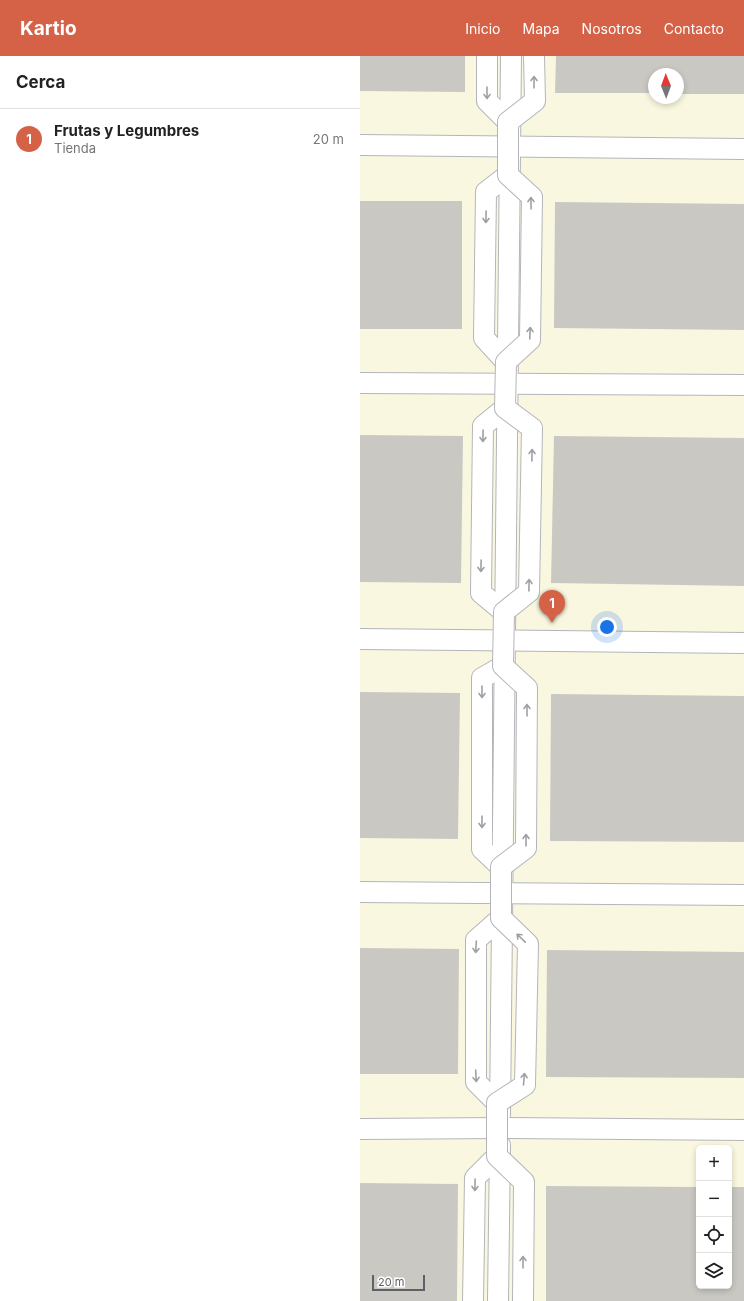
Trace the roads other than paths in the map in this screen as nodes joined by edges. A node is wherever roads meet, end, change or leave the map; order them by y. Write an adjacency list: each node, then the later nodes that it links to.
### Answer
1 (487, 56): 4 (street, one-way to 4)
2 (511, 56): 6 (street)
3 (534, 56): 4 (street, one-way to 3, bridge)
4 (508, 122): 8 (street, bridge)
5 (360, 145): 6 (street)
6 (510, 146): 7 (street); 11 (street)
7 (744, 149)
8 (508, 175): 9 (street, one-way to 9); 9 (street, one-way to 8, bridge)
9 (506, 362): 13 (street, bridge)
10 (360, 382): 11 (street)
11 (508, 383): 12 (street); 16 (street)
12 (744, 385)
13 (505, 408): 14 (street, one-way to 14); 14 (street, one-way to 13, bridge)
14 (504, 612): 18 (street, bridge)
15 (360, 639): 16 (street)
16 (505, 641): 17 (street); 21 (street)
17 (744, 643)
18 (503, 666): 19 (street, one-way to 19); 19 (street, one-way to 18, bridge)
19 (501, 866): 23 (street, bridge)
20 (360, 892): 21 (street)
21 (503, 894): 22 (street); 25 (street)
22 (744, 895)
23 (501, 918): 24 (street, one-way to 24); 24 (street, one-way to 23, bridge)
24 (497, 1103): 28 (street, bridge)
25 (500, 1128): 26 (street); 27 (street); 30 (street)
26 (360, 1129)
27 (744, 1130)
28 (497, 1156): 29 (street, one-way to 29); 31 (street, one-way to 28, bridge)
29 (473, 1301)
30 (498, 1301)
31 (523, 1301)

